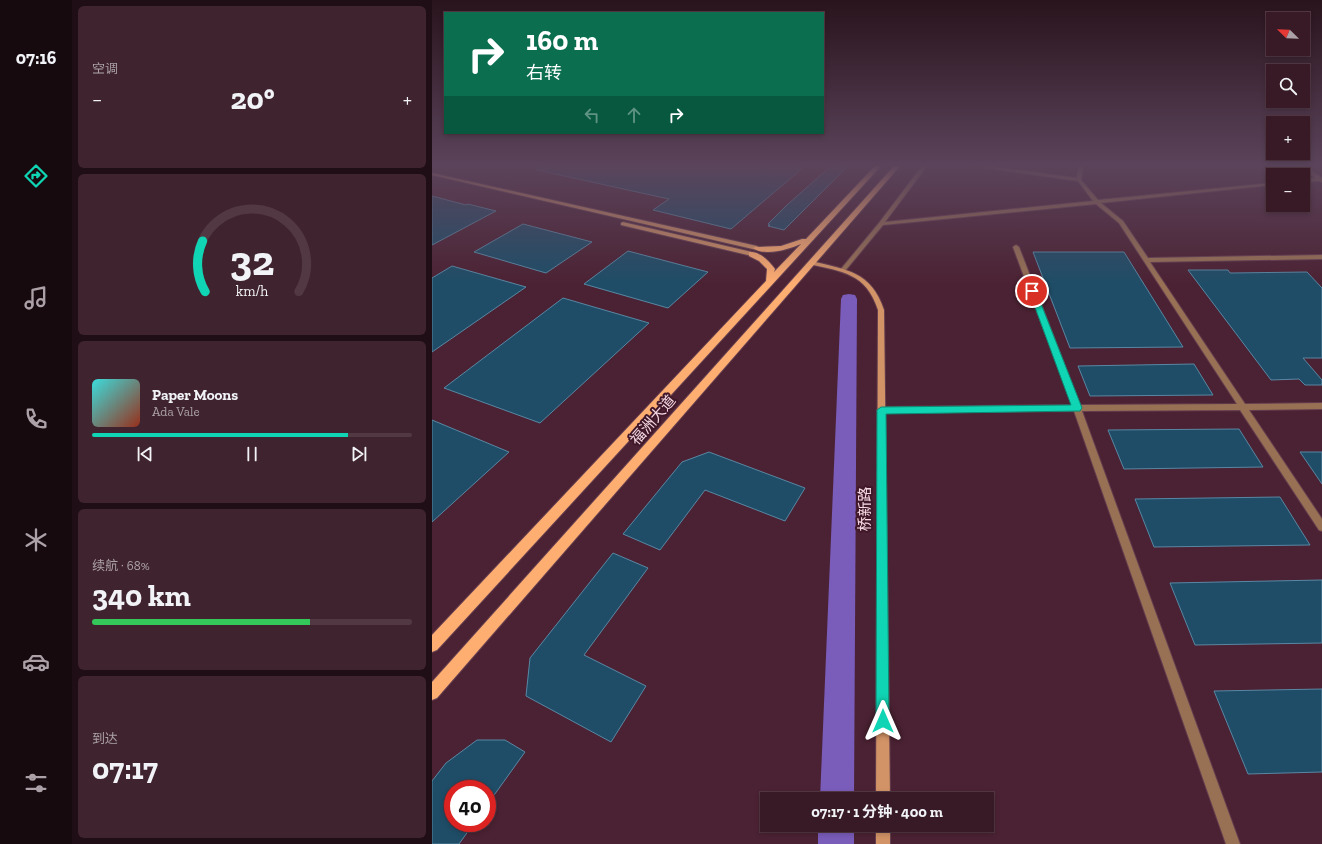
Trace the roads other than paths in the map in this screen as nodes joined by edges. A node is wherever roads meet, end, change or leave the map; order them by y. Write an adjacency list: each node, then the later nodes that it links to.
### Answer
1 (553, 205): 11 (street)
2 (563, 205): 11 (street)
3 (841, 205): 9 (main road, 福洲大道)
4 (862, 205): 14 (main road, 福洲大道)
5 (895, 205): 8 (street)
6 (1064, 205): 8 (street)
7 (1101, 205): 13 (street)
8 (881, 224): 15 (street)
9 (812, 237): 11 (main road); 16 (main road, 福洲大道)
10 (1016, 247): 19 (street)
11 (754, 251): 16 (main road)
12 (1322, 257): 13 (street)
13 (1146, 260): 18 (street)
14 (811, 263): 15 (street, 桥新路); 23 (main road, 福洲大道)
15 (843, 270): 20 (street, 桥新路)
16 (770, 281): 22 (main road, 福洲大道)
17 (1322, 406): 18 (street)
18 (1241, 407): 19 (street); 21 (street)
19 (1077, 408): 20 (street); 27 (street)
20 (881, 410): 24 (street, 桥新路)
21 (1322, 528)
22 (432, 645)
23 (432, 693)
24 (883, 792)
25 (883, 832): 26 (street)
26 (883, 844)
27 (1233, 844)

